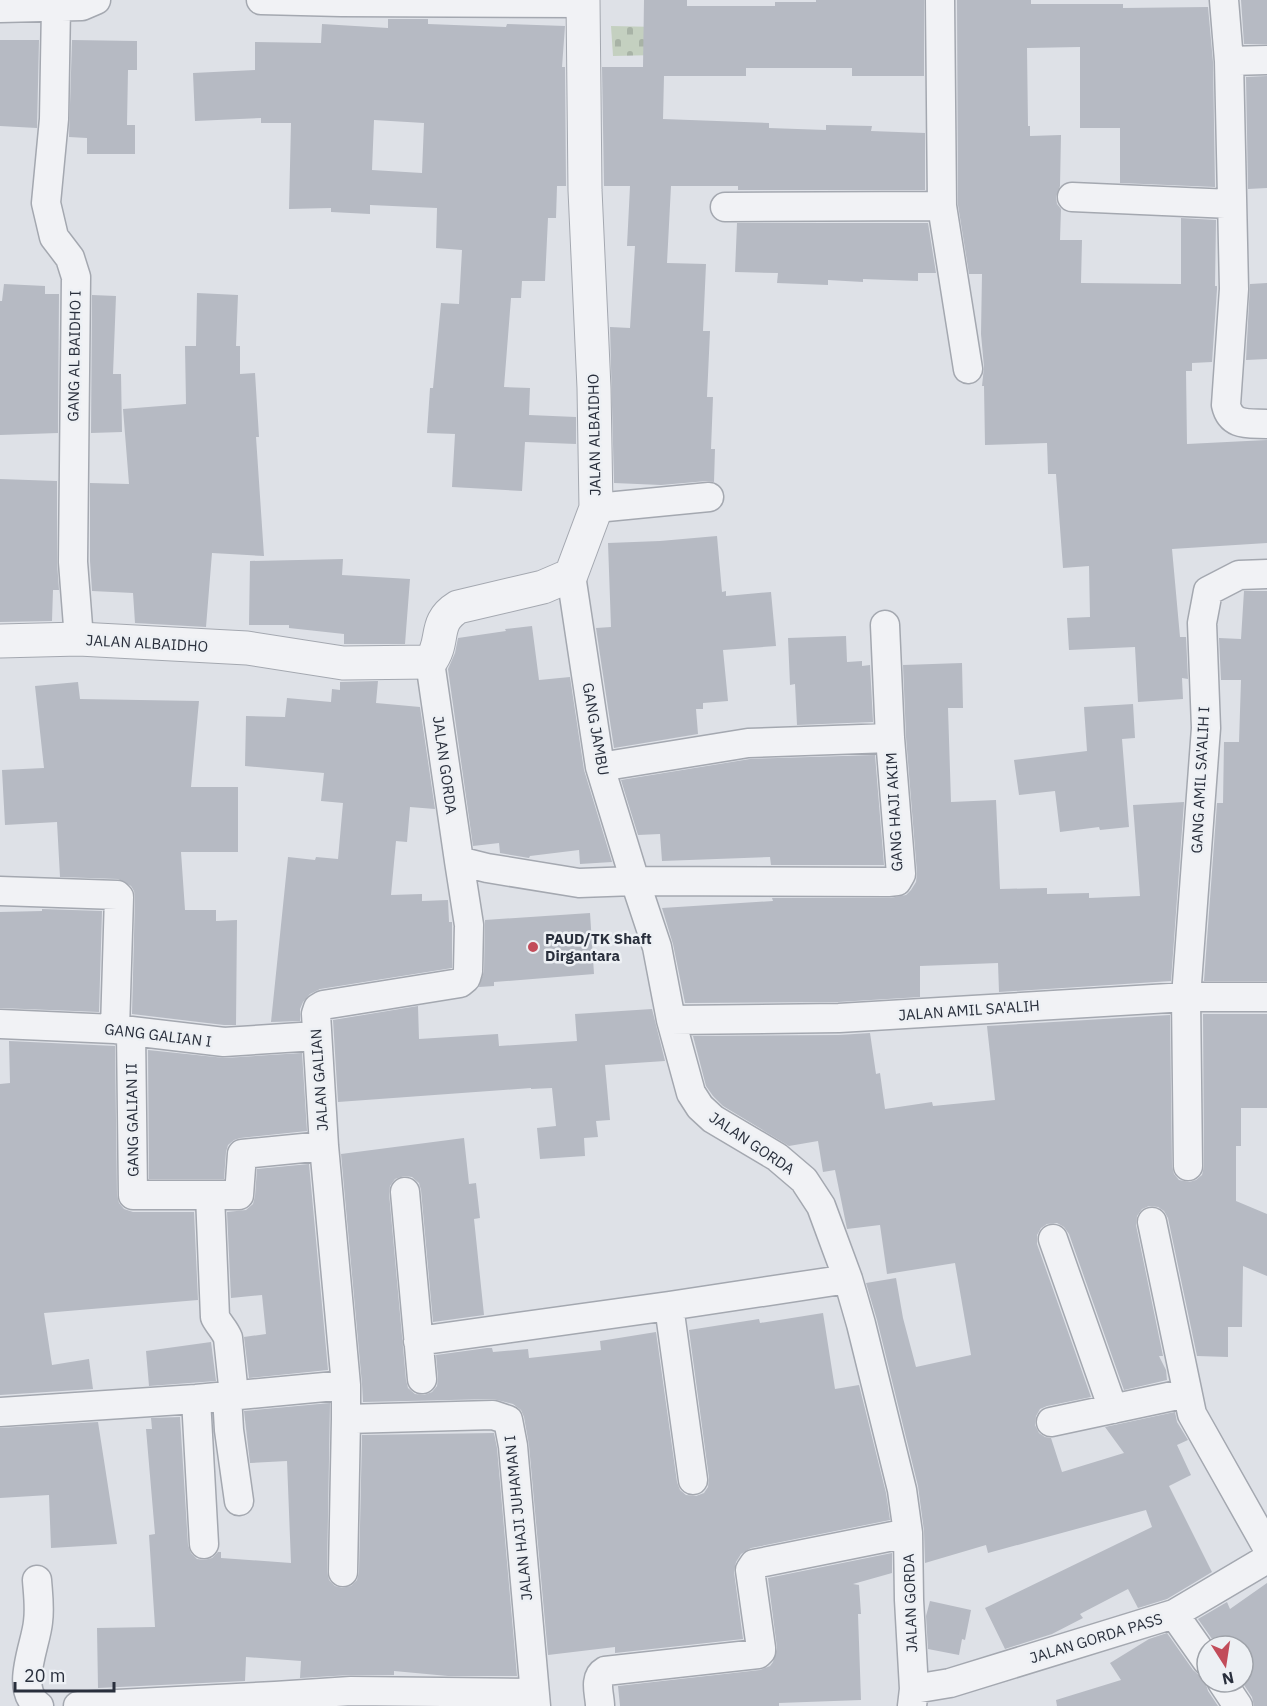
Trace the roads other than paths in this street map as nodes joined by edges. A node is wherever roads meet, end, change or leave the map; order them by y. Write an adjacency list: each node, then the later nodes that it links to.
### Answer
1 (96, 0): 6 (street)
2 (261, 0): 5 (street)
3 (940, 0): 12 (street)
4 (1224, 0): 9 (street)
5 (584, 2): 17 (street, JALAN ALBAIDHO)
6 (56, 7): 7 (street); 21 (street, GANG AL BAIDHO I)
7 (0, 8)
8 (1267, 60): 9 (street)
9 (1229, 61): 11 (street)
10 (1072, 197): 11 (street)
11 (1231, 204): 15 (street)
12 (942, 206): 13 (street); 14 (street)
13 (725, 207)
14 (968, 369)
15 (1267, 424)
16 (709, 497): 17 (street)
17 (596, 508): 18 (street, JALAN ALBAIDHO)
18 (571, 574): 23 (street); 25 (street, GANG JAMBU)
19 (1267, 574): 29 (street, GANG AMIL SA'ALIH I)
20 (885, 625): 24 (street, GANG HAJI AKIM)
21 (79, 639): 22 (street, JALAN ALBAIDHO); 23 (street, JALAN ALBAIDHO)
22 (0, 641)
23 (430, 662): 26 (street, JALAN GORDA)
24 (890, 738): 25 (street); 27 (street, GANG HAJI AKIM)
25 (600, 767): 27 (street, GANG JAMBU)
26 (459, 861): 27 (street); 34 (street, JALAN GALIAN)
27 (635, 880): 31 (street, JALAN GORDA)
28 (0, 891): 33 (street)
29 (1186, 997): 30 (street, JALAN AMIL SA'ALIH); 31 (street, JALAN AMIL SA'ALIH); 36 (street)
30 (1267, 997)
31 (671, 1020): 41 (street, JALAN GORDA)
32 (0, 1024): 33 (street, GANG GALIAN I)
33 (123, 1030): 34 (street, GANG GALIAN I); 38 (street, GANG GALIAN II)
34 (316, 1036): 35 (street, JALAN GALIAN)
35 (324, 1146): 38 (street, GANG GALIAN II); 45 (street, JALAN GALIAN)
36 (1188, 1166)
37 (405, 1192): 43 (street)
38 (210, 1195): 47 (street)
39 (1152, 1222): 46 (street)
40 (1053, 1239): 49 (street)
41 (848, 1279): 42 (street); 55 (street, JALAN GORDA)
42 (669, 1306): 43 (street); 53 (street)
43 (418, 1341): 44 (street)
44 (422, 1379)
45 (346, 1385): 47 (street); 51 (street)
46 (1187, 1393): 49 (street); 57 (street)
47 (231, 1395): 48 (street); 54 (street)
48 (196, 1399): 50 (street); 56 (street)
49 (1113, 1409): 52 (street)
50 (0, 1412)
51 (346, 1419): 59 (street); 64 (street, JALAN HAJI JUHAMAN I)
52 (1051, 1422)
53 (693, 1480)
54 (239, 1501)
55 (908, 1533): 63 (street, JALAN GORDA); 68 (street)
56 (204, 1544)
57 (1267, 1547)
58 (1267, 1559): 61 (street, JALAN GORDA PASS)
59 (343, 1572)
60 (37, 1580): 66 (street)
61 (1174, 1614): 62 (street); 63 (street, JALAN GORDA PASS)
62 (1195, 1644)
63 (913, 1698)
64 (535, 1699): 65 (street)
65 (275, 1701): 67 (street)
66 (39, 1706)
67 (78, 1706)
68 (600, 1706)

